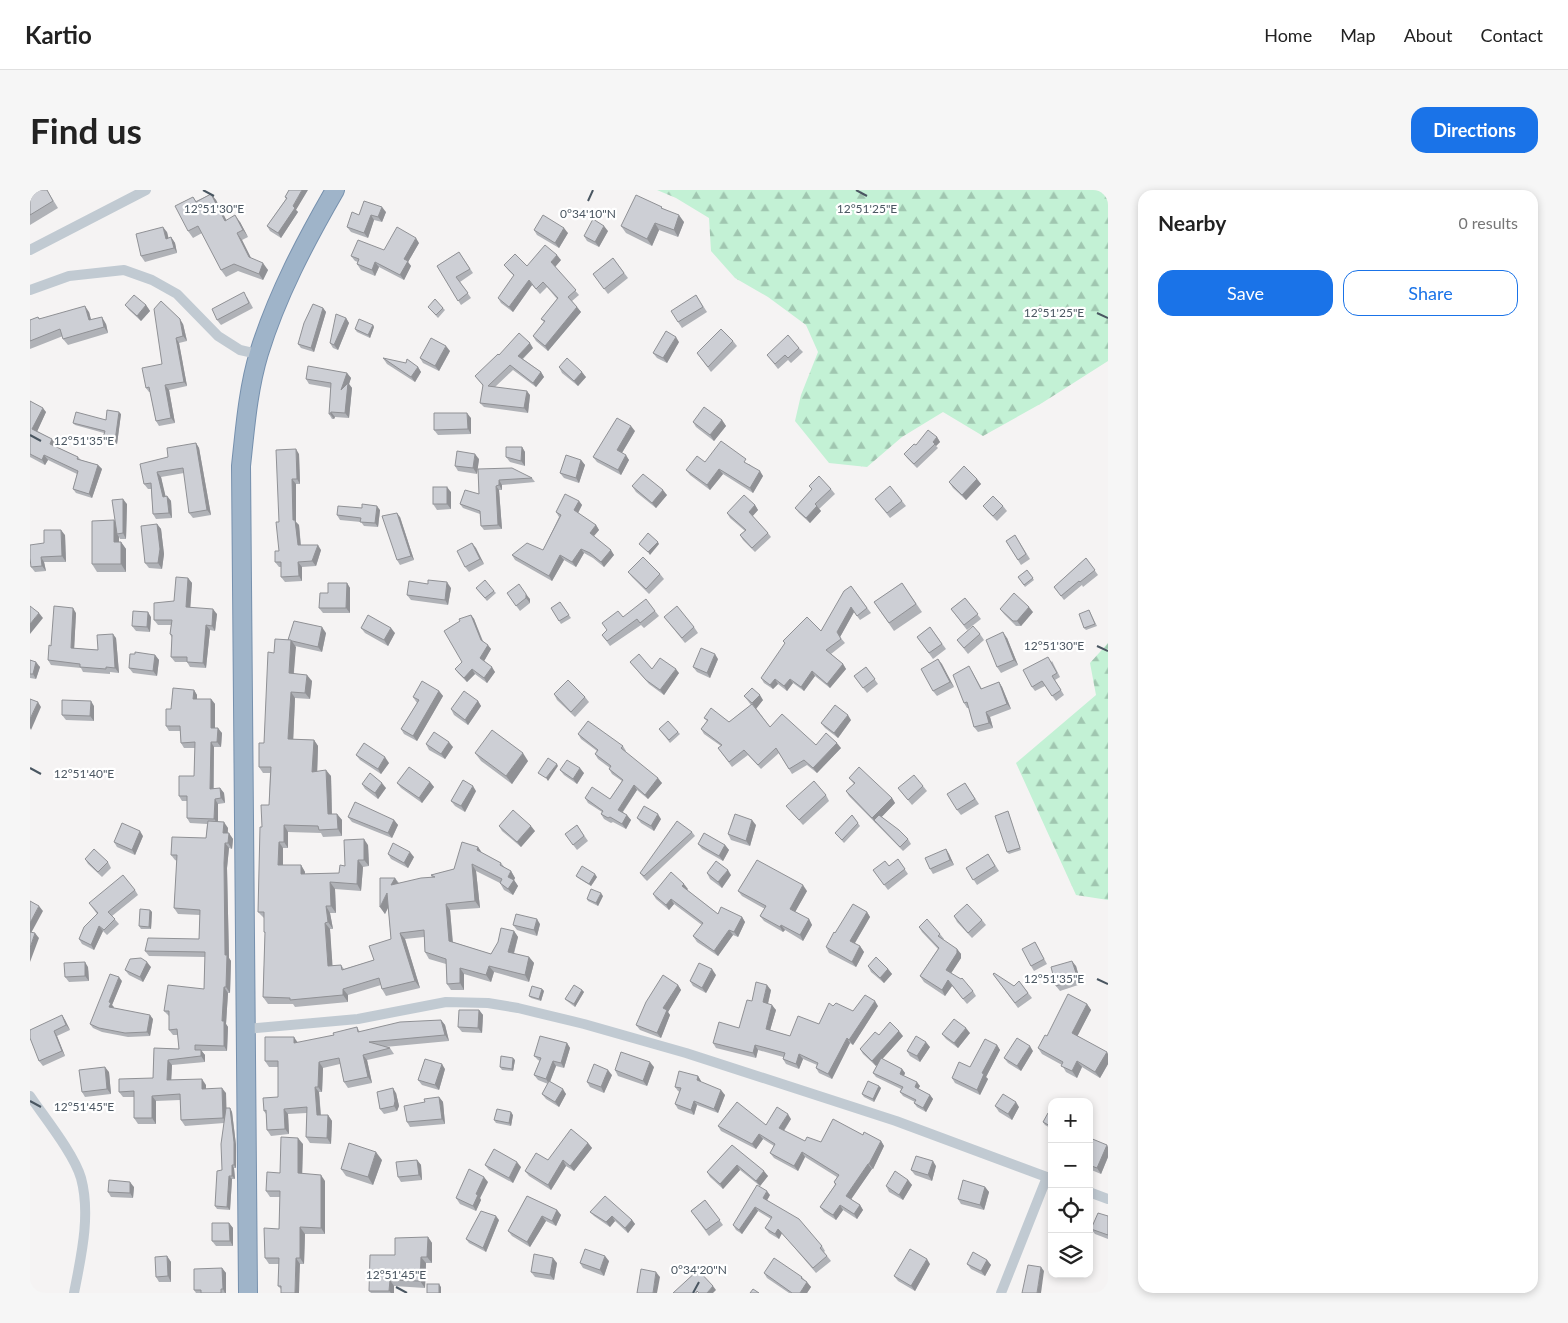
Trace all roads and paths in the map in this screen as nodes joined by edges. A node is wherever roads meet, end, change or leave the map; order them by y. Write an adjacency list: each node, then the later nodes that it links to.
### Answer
1 (146, 190): 3 (street)
2 (335, 190): 5 (highway)
3 (30, 250)
4 (30, 290): 5 (street)
5 (258, 354): 6 (highway)
6 (246, 1029): 8 (street); 13 (highway)
7 (30, 1096): 12 (street)
8 (1048, 1178)
9 (1048, 1180): 14 (street)
10 (1093, 1193): 11 (street)
11 (1108, 1199)
12 (74, 1293)
13 (248, 1293)
14 (1000, 1293)

